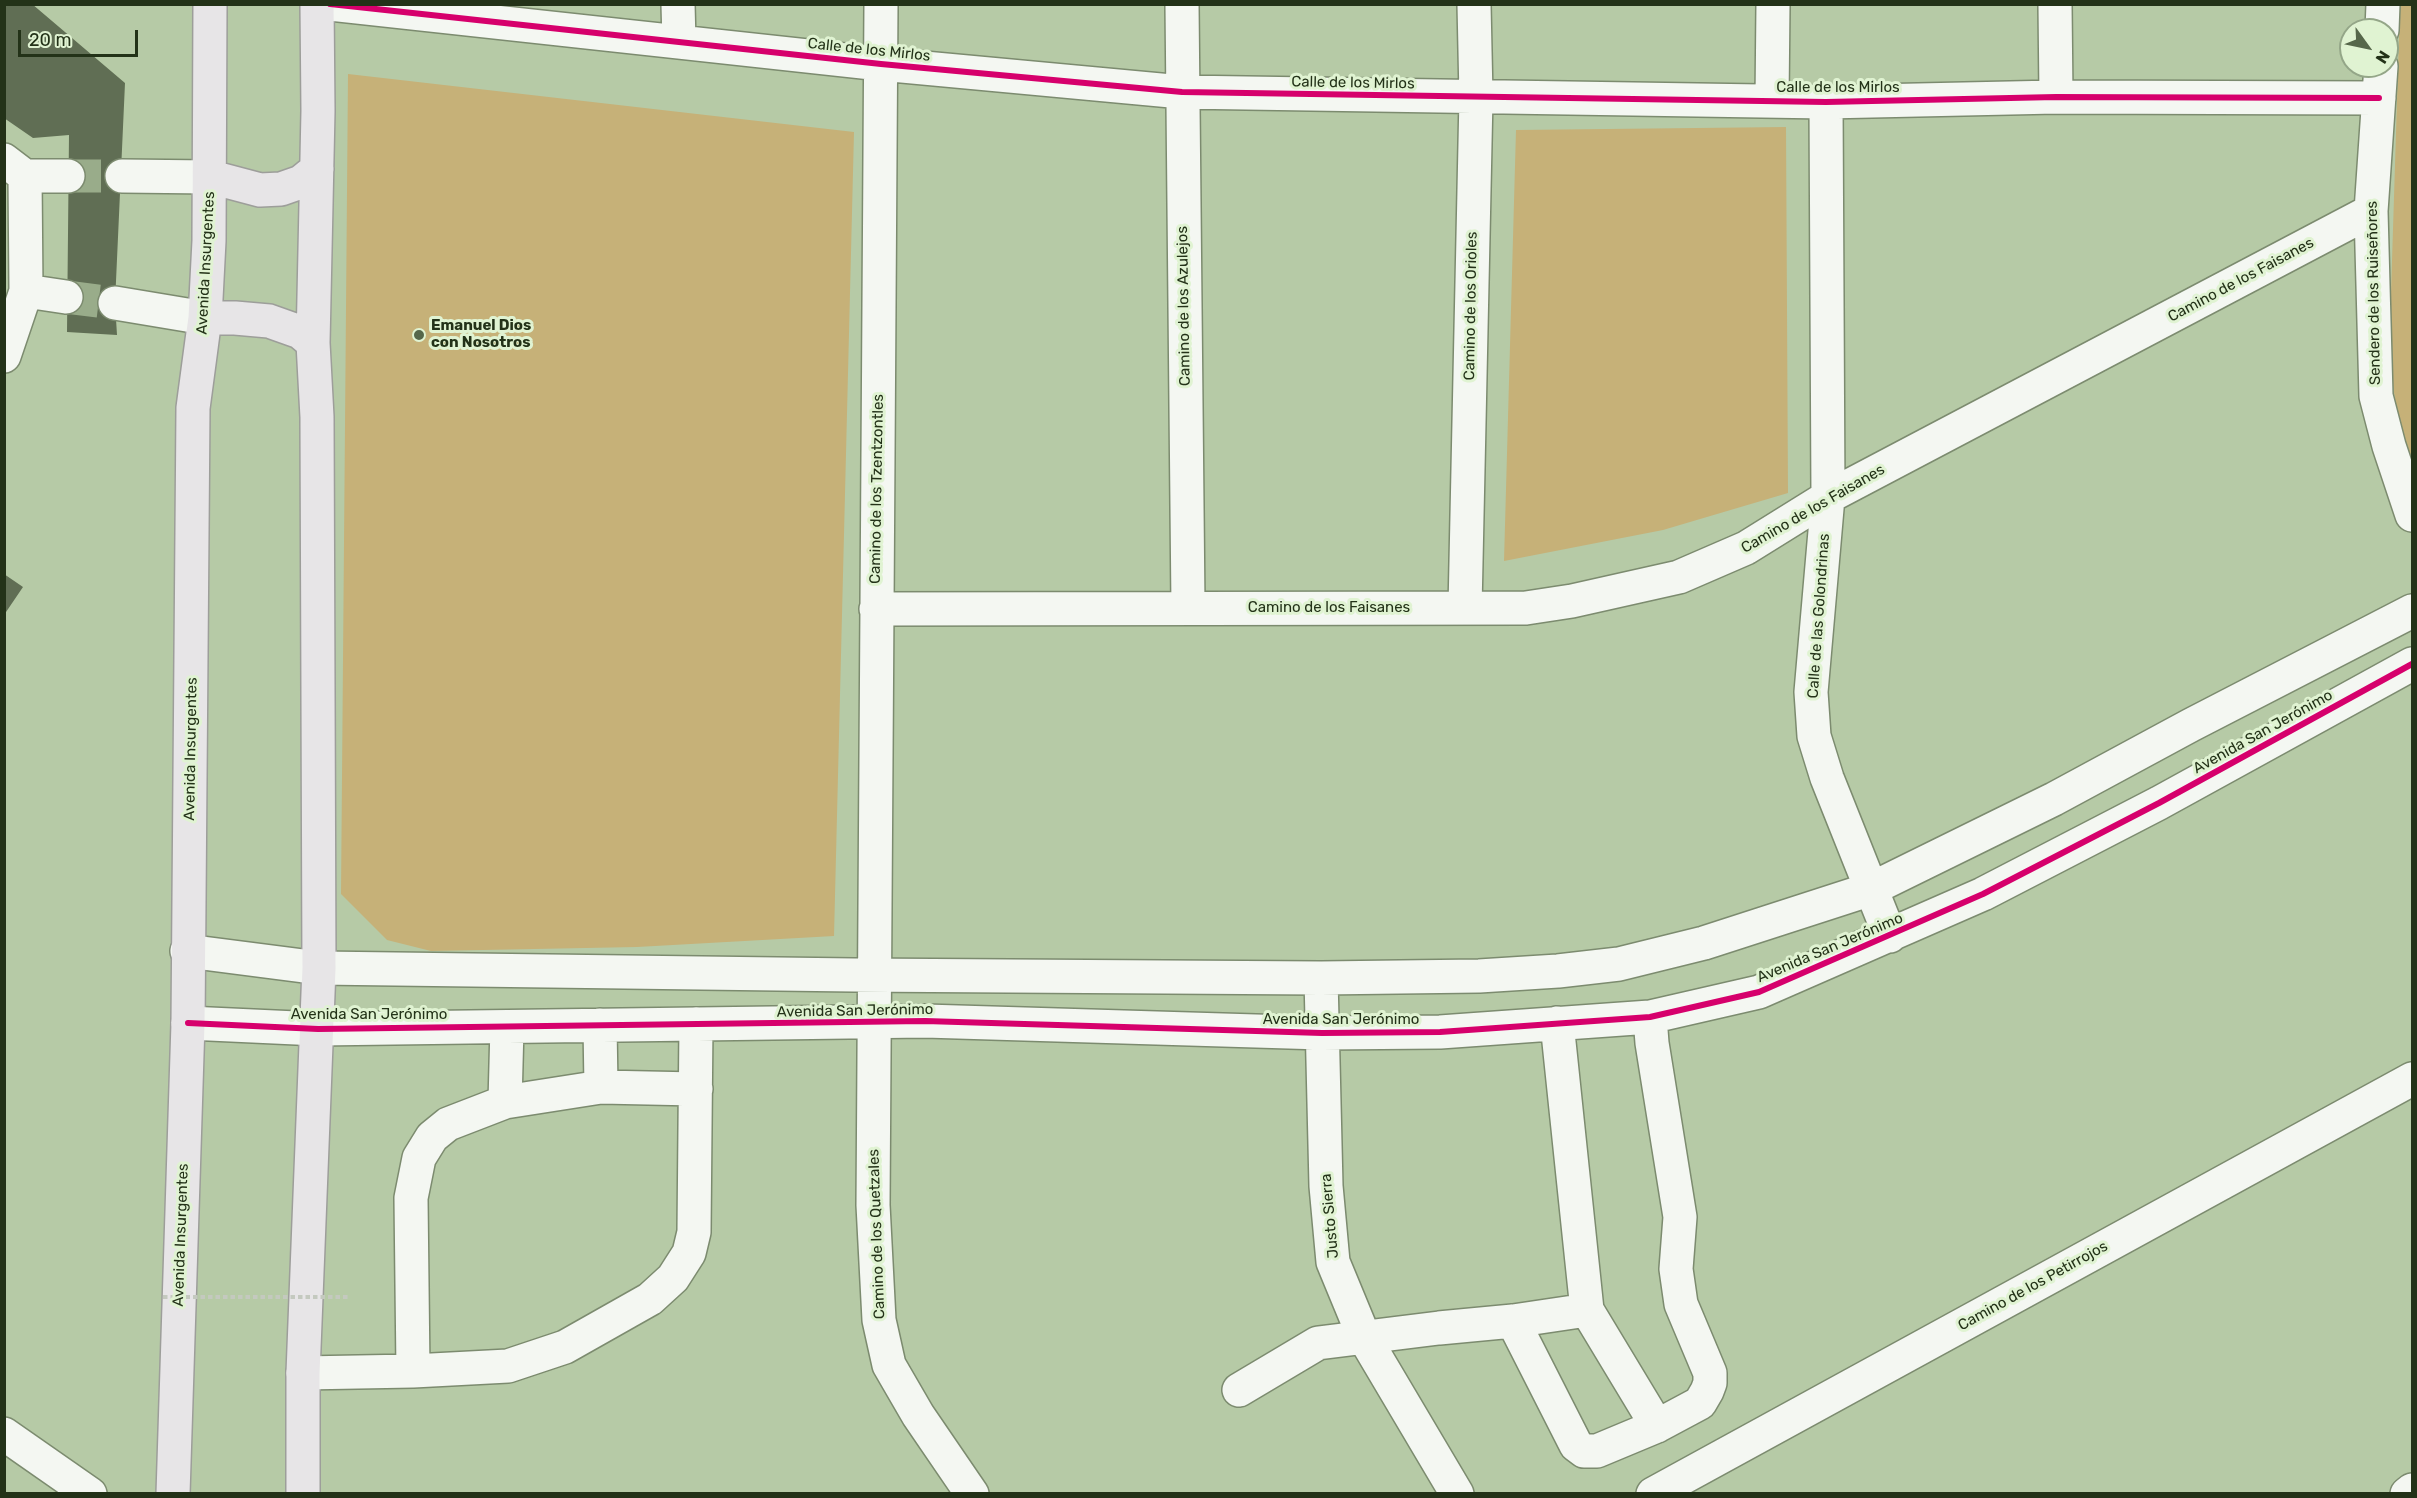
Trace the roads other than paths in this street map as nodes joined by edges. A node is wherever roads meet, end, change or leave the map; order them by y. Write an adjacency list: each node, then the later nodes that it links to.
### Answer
1 (210, 4): 23 (main road, Avenida Insurgentes)
2 (316, 4): 20 (main road)
3 (330, 4): 10 (street, Calle de los Mirlos)
4 (678, 4): 10 (street)
5 (881, 4): 11 (street, Camino de los Tzentzontles)
6 (1182, 4): 13 (street, Camino de los Azulejos)
7 (1474, 4): 14 (street, Camino de los Orioles)
8 (1773, 4): 17 (street)
9 (2055, 4): 15 (street)
10 (680, 42): 11 (street, Calle de los Mirlos)
11 (881, 64): 13 (street, Calle de los Mirlos); 35 (street, Camino de los Tzentzontles)
12 (2380, 78): 16 (street, Sendero de los Ruiseñores)
13 (1182, 92): 14 (street, Calle de los Mirlos); 33 (street, Camino de los Azulejos)
14 (1476, 97): 17 (street, Calle de los Mirlos); 34 (street, Camino de los Orioles)
15 (2056, 97): 16 (street, Calle de los Mirlos); 18 (street, Calle de los Mirlos)
16 (2379, 99): 24 (street, Sendero de los Ruiseñores)
17 (1772, 101): 18 (street, Calle de los Mirlos)
18 (1826, 102): 31 (street, Calle de las Golondrinas)
19 (15, 168): 21 (street); 25 (street)
20 (317, 169): 23 (main road); 29 (main road)
21 (68, 176)
22 (122, 176): 23 (street)
23 (211, 177): 28 (main road, Avenida Insurgentes)
24 (2371, 212): 31 (street, Camino de los Faisanes); 32 (street, Sendero de los Ruiseñores)
25 (26, 291): 26 (street); 30 (street)
26 (66, 297)
27 (116, 303): 28 (street)
28 (205, 318): 29 (main road); 40 (main road, Avenida Insurgentes)
29 (313, 343): 41 (main road)
30 (4, 356)
31 (1828, 497): 34 (street, Camino de los Faisanes); 38 (street, Calle de las Golondrinas)
32 (2412, 515)
33 (1188, 607): 34 (street, Camino de los Faisanes); 35 (street, Camino de los Faisanes)
34 (1465, 608)
35 (876, 609): 42 (street, Camino de los Tzentzontles)
36 (2412, 611): 38 (street)
37 (2412, 664): 39 (street, Avenida San Jerónimo)
38 (1871, 889): 39 (street, Calle de las Golondrinas); 43 (street)
39 (1890, 936): 44 (street, Avenida San Jerónimo)
40 (187, 951): 41 (street); 46 (main road, Avenida Insurgentes)
41 (319, 968): 42 (street); 51 (main road)
42 (874, 974): 43 (street); 45 (street, Camino de los Quetzales)
43 (1321, 978): 52 (street, Justo Sierra)
44 (1650, 1017): 47 (street, Avenida San Jerónimo); 63 (street)
45 (876, 1022): 48 (street, Avenida San Jerónimo); 52 (street, Avenida San Jerónimo); 69 (street, Camino de los Quetzales)
46 (188, 1023): 51 (street, Avenida San Jerónimo); 67 (main road, Avenida Insurgentes)
47 (1557, 1023): 52 (street, Avenida San Jerónimo); 57 (street)
48 (696, 1024): 49 (street, Avenida San Jerónimo); 55 (street)
49 (600, 1026): 50 (street, Avenida San Jerónimo); 54 (street)
50 (507, 1027): 51 (street, Avenida San Jerónimo); 56 (street)
51 (318, 1029): 61 (main road)
52 (1322, 1033): 59 (street, Justo Sierra)
53 (2412, 1079): 71 (street, Camino de los Petirrojos)
54 (601, 1088): 55 (street); 56 (street)
55 (696, 1089): 60 (street)
56 (506, 1102): 60 (street)
57 (1587, 1310): 58 (street); 63 (street)
58 (1513, 1321): 59 (street); 63 (street)
59 (1364, 1337): 62 (street); 70 (street, Justo Sierra)
60 (414, 1371): 61 (street)
61 (303, 1373): 68 (main road)
62 (1239, 1390)
63 (1657, 1426)
64 (4, 1434): 66 (street)
65 (2412, 1490): 72 (street)
66 (90, 1494)
67 (173, 1494)
68 (303, 1494)
69 (972, 1494)
70 (1457, 1494)
71 (1653, 1494)
72 (2407, 1494)

